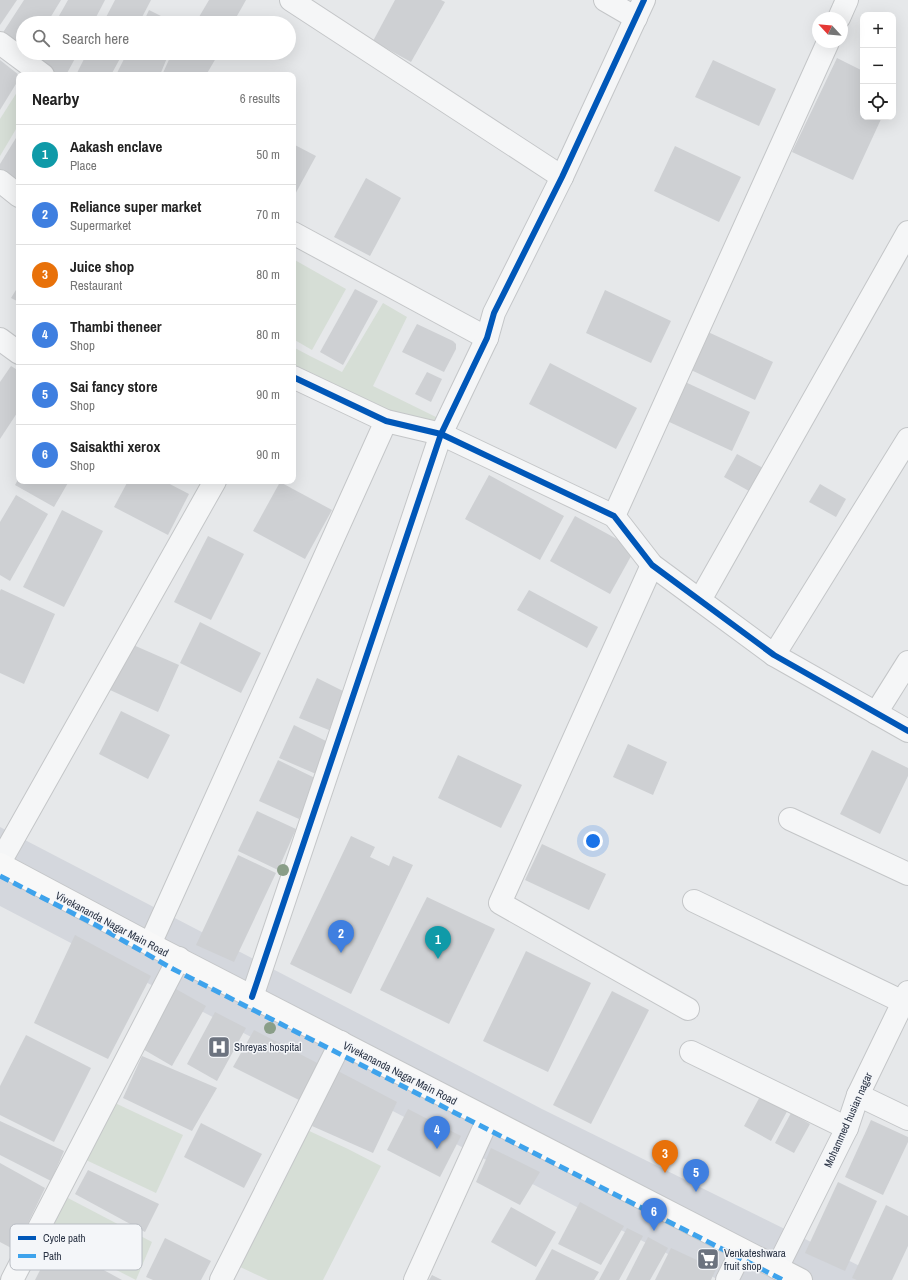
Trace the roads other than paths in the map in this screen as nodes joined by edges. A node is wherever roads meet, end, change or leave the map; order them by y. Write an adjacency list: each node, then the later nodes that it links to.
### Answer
1 (291, 0): 11 (street)
2 (605, 0): 4 (street)
3 (847, 0): 5 (street)
4 (640, 9): 11 (street)
5 (842, 12)
6 (0, 43): 8 (street)
7 (825, 48): 24 (street)
8 (16, 55)
9 (23, 60): 10 (street)
10 (39, 72)
11 (562, 177): 16 (street)
12 (0, 181): 13 (street)
13 (16, 194)
14 (908, 232): 26 (street)
15 (296, 235): 16 (street)
16 (487, 338): 21 (street)
17 (0, 339): 18 (street)
18 (16, 351)
19 (296, 377): 20 (street)
20 (386, 421): 21 (street); 35 (street)
21 (441, 434): 24 (street); 37 (street)
22 (908, 440): 27 (street)
23 (213, 484): 32 (street)
24 (614, 516): 25 (street)
25 (652, 564): 26 (street); 39 (street)
26 (700, 600): 27 (street)
27 (774, 655): 29 (street)
28 (908, 662): 29 (street)
29 (876, 713): 30 (street)
30 (908, 731)
31 (790, 819): 33 (street)
32 (0, 863): 35 (main road, Vivekananda Nagar Main Road)
33 (908, 874)
34 (694, 901): 38 (street)
35 (150, 944): 36 (main road, Vivekananda Nagar Main Road)
36 (178, 958): 37 (main road, Vivekananda Nagar Main Road); 46 (street)
37 (252, 997): 40 (main road, Vivekananda Nagar Main Road)
38 (906, 997): 42 (street, Mohammed husian nagar)
39 (688, 1009)
40 (341, 1042): 43 (main road, Vivekananda Nagar Main Road); 51 (street)
41 (691, 1052): 45 (street)
42 (858, 1095): 44 (street); 45 (street, Mohammed husian nagar)
43 (488, 1119): 47 (main road, Vivekananda Nagar Main Road); 52 (street)
44 (908, 1119)
45 (847, 1128): 48 (street, Mohammed husian nagar)
46 (41, 1224)
47 (742, 1250): 48 (main road, Vivekananda Nagar Main Road); 53 (street)
48 (777, 1268): 54 (main road, Vivekananda Nagar Main Road)
49 (17, 1270): 50 (street)
50 (12, 1280)
51 (221, 1280)
52 (415, 1280)
53 (727, 1280)
54 (801, 1280)

